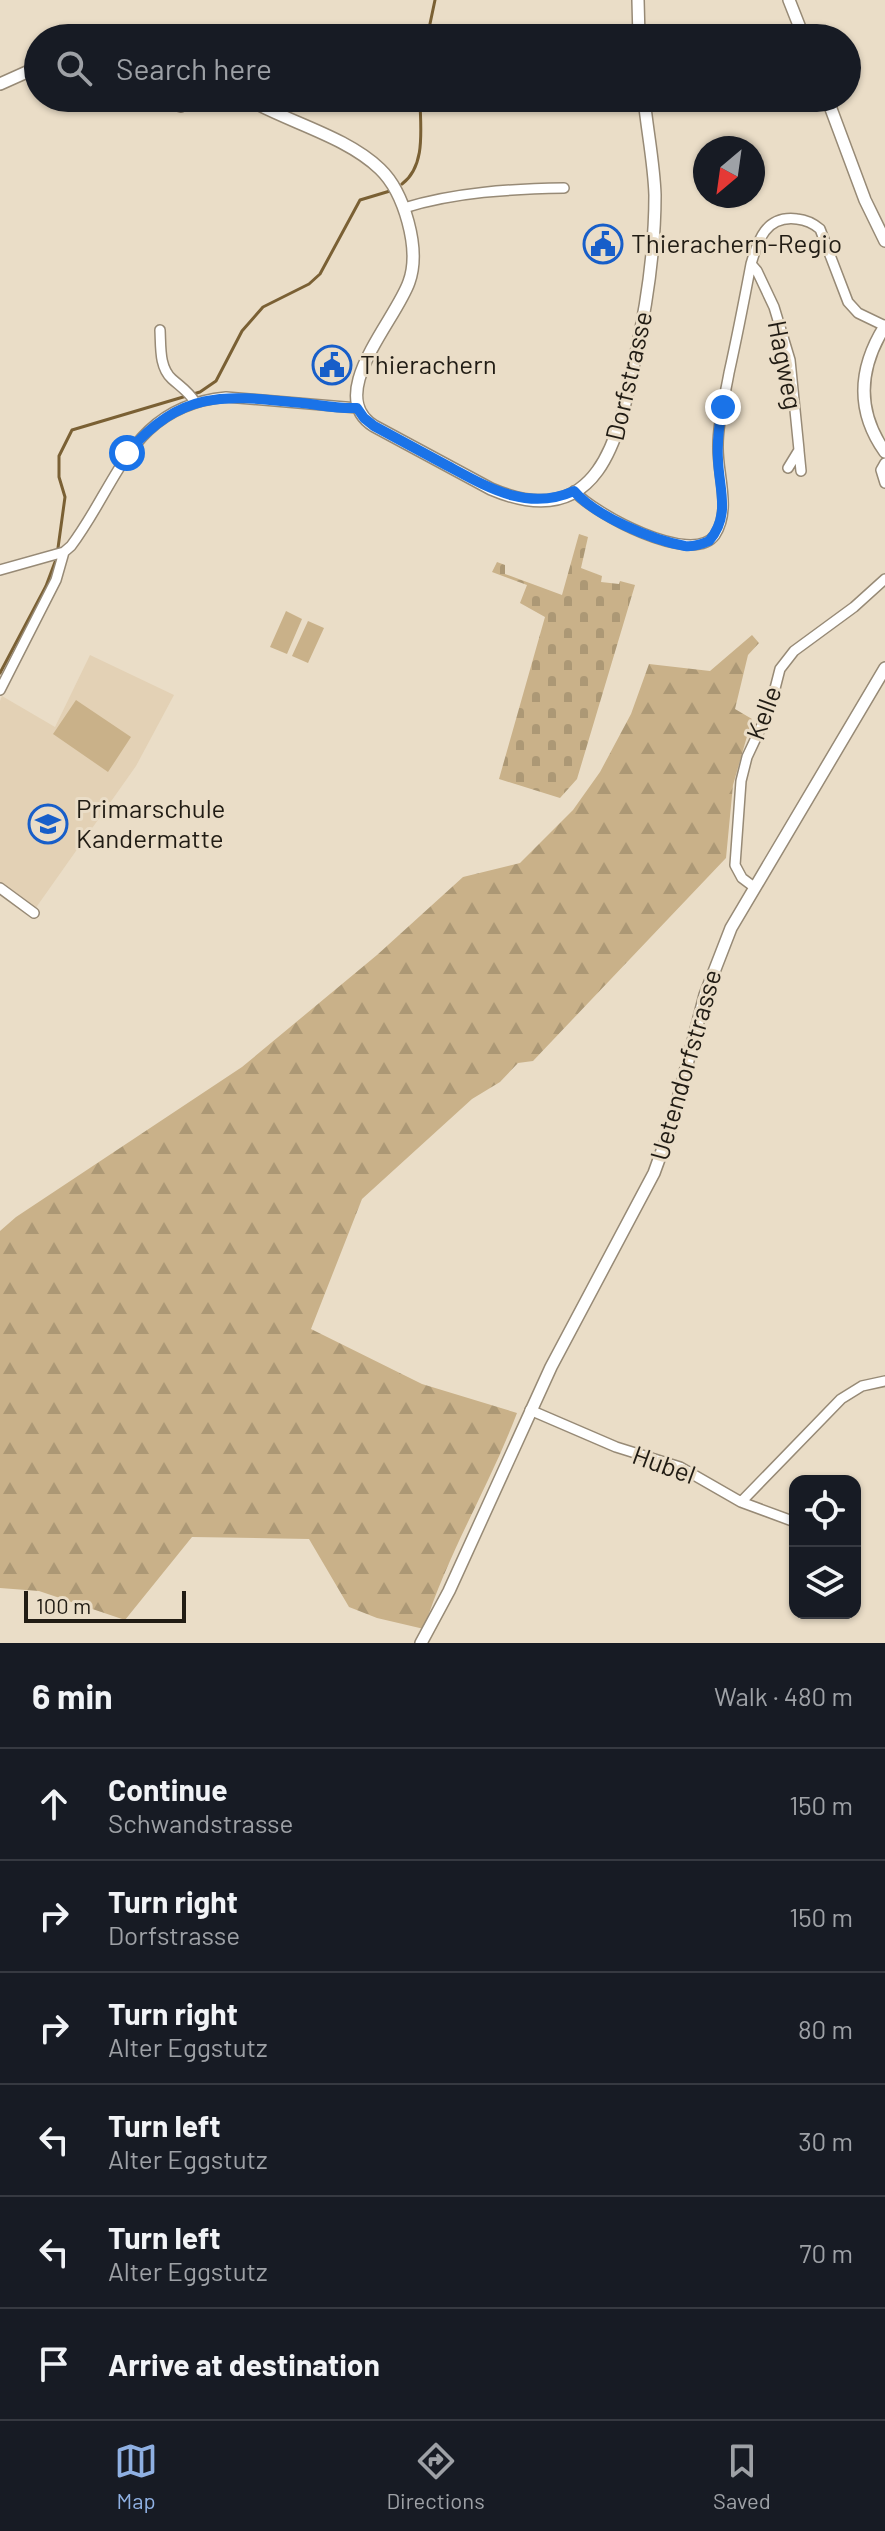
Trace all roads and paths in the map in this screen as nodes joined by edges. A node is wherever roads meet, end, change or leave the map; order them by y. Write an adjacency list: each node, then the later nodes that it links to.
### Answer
1 (638, 0): 3 (street)
2 (789, 0): 4 (street)
3 (639, 24)
4 (798, 24)
5 (24, 73): 6 (street)
6 (0, 84)
7 (274, 112): 11 (street)
8 (645, 112): 24 (street, Dorfstrasse)
9 (832, 112): 12 (street)
10 (564, 188): 11 (street)
11 (404, 208): 17 (street)
12 (885, 241)
13 (751, 264): 14 (street); 18 (street, Hagweg); 24 (street)
14 (885, 326): 19 (street)
15 (160, 330): 16 (street)
16 (193, 398): 17 (street); 25 (street)
17 (357, 408): 24 (street)
18 (799, 450): 21 (street); 22 (street, Hagweg)
19 (885, 452)
20 (885, 463): 23 (street)
21 (788, 468)
22 (801, 471)
23 (885, 483)
24 (574, 491)
25 (64, 552): 26 (street); 29 (street)
26 (0, 570)
27 (885, 579): 30 (street, Kelle)
28 (885, 668): 30 (street, Uetendorfstrasse)
29 (0, 690)
30 (754, 887): 34 (street, Uetendorfstrasse)
31 (0, 888): 32 (street)
32 (34, 913)
33 (885, 1381): 35 (street)
34 (530, 1410): 35 (street, Hubel); 37 (street, Uetendorfstrasse)
35 (741, 1502): 36 (street, Hubel)
36 (789, 1520)
37 (421, 1643)

